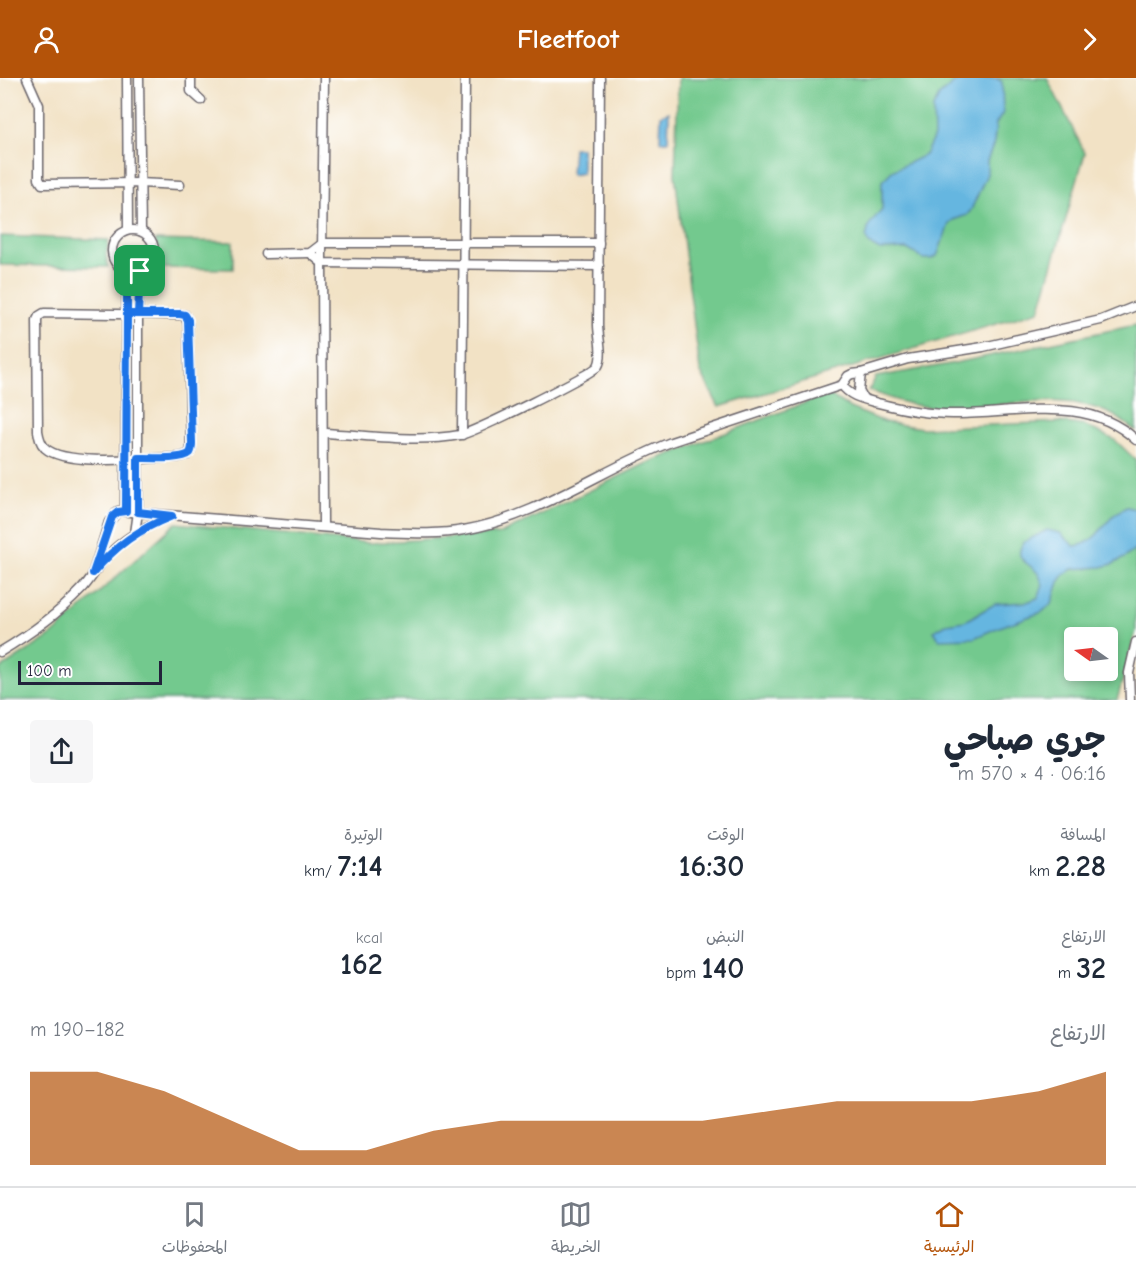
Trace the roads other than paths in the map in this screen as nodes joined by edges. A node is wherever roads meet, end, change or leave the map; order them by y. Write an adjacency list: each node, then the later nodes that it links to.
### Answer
1 (27, 78): 10 (street)
2 (127, 78): 10 (street)
3 (139, 78): 9 (street)
4 (191, 78): 8 (street)
5 (324, 78): 14 (street)
6 (465, 78): 15 (street)
7 (600, 78): 16 (street)
8 (201, 100)
9 (139, 183): 10 (street); 11 (street); 13 (street)
10 (127, 184): 12 (street)
11 (180, 185)
12 (128, 230): 13 (street); 22 (street)
13 (141, 231): 23 (street)
14 (323, 243): 15 (street); 17 (street); 19 (street)
15 (464, 243): 16 (street); 20 (street)
16 (599, 243): 21 (street)
17 (310, 253): 18 (street); 19 (street)
18 (266, 254)
19 (322, 263): 20 (street); 30 (street)
20 (463, 264): 21 (street); 31 (street)
21 (599, 266): 31 (street)
22 (127, 271): 23 (street); 25 (street)
23 (140, 271): 26 (street)
24 (1136, 306): 27 (street)
25 (127, 314): 26 (street); 33 (street); 33 (street)
26 (138, 314): 34 (street); 34 (street)
27 (861, 373): 28 (street); 29 (street)
28 (842, 385): 29 (street); 38 (street)
29 (863, 399): 32 (street)
30 (323, 433): 31 (street); 38 (street)
31 (462, 435)
32 (1136, 440)
33 (126, 458): 34 (street); 35 (street)
34 (138, 458): 36 (street)
35 (126, 511): 36 (street); 40 (street)
36 (138, 512): 37 (street); 39 (street)
37 (172, 516): 38 (street); 39 (street)
38 (323, 526)
39 (135, 533): 40 (street)
40 (93, 573): 42 (street)
41 (1136, 642): 43 (street)
42 (0, 652)
43 (1130, 700)

